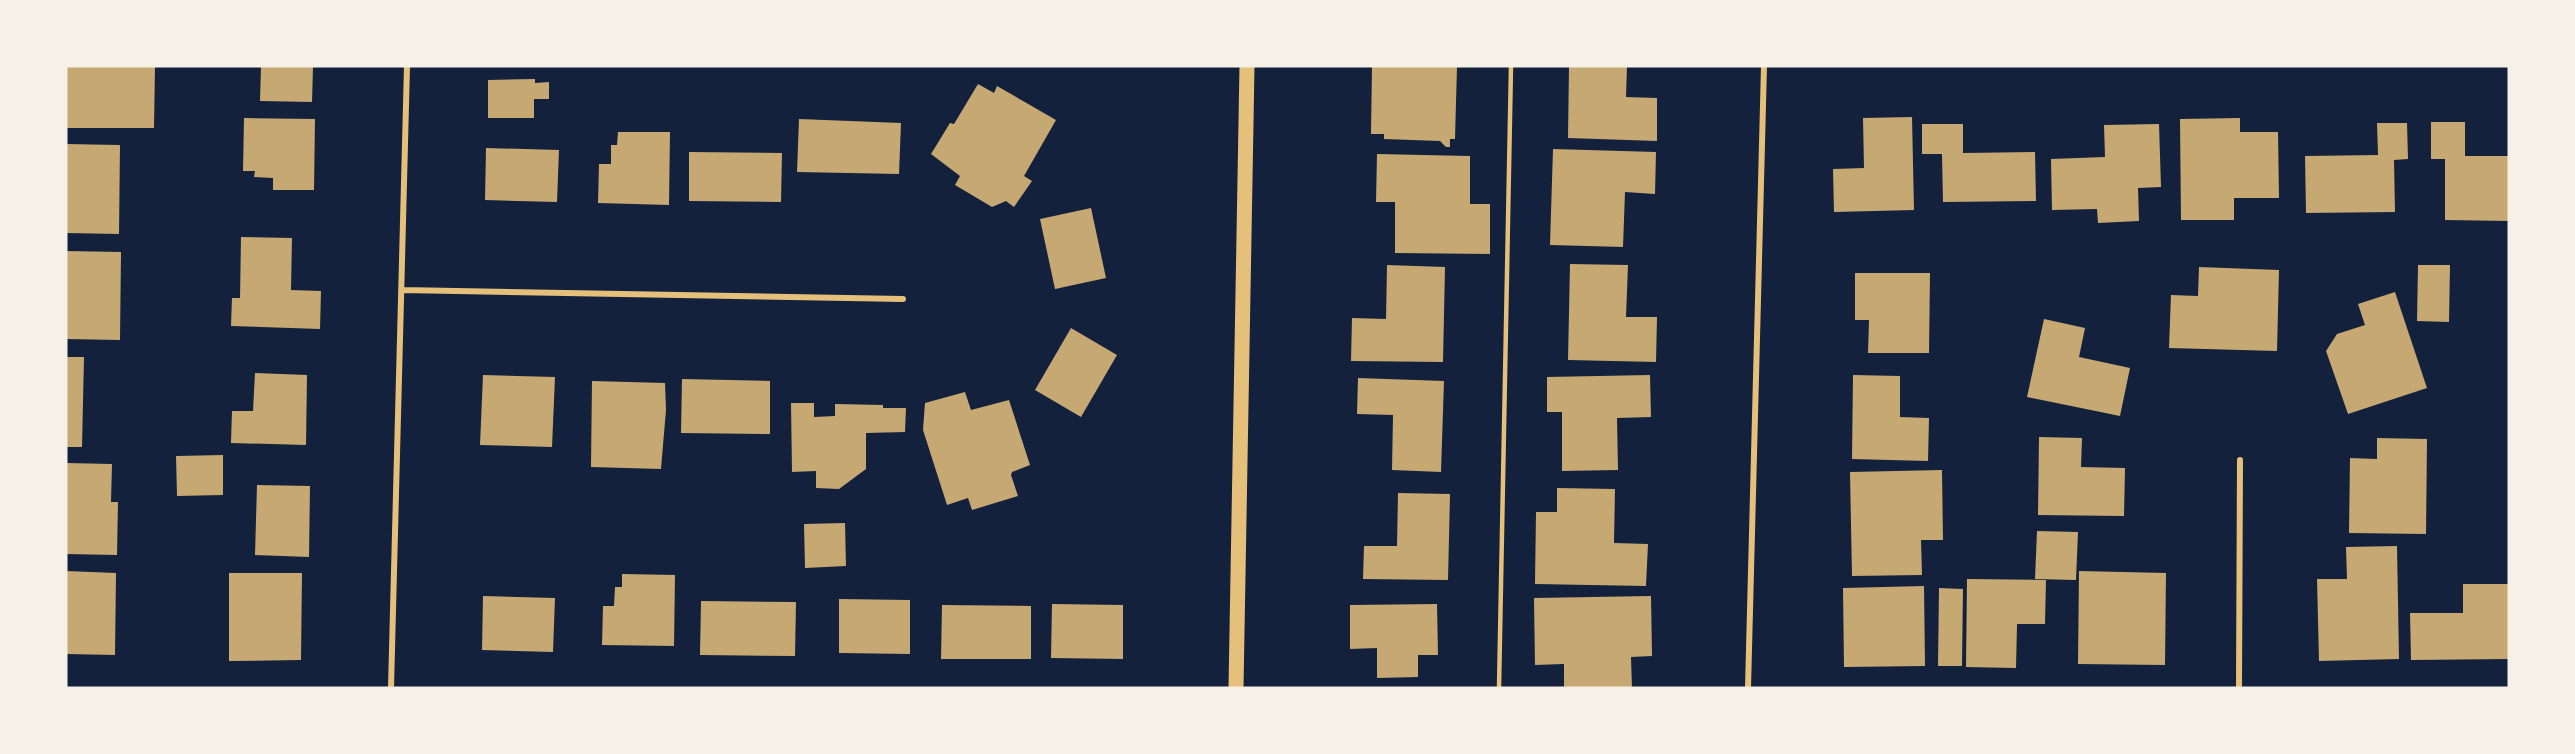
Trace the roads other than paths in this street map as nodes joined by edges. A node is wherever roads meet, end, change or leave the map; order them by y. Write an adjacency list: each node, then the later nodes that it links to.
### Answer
1 (407, 66): 5 (street)
2 (1247, 66): 9 (main road)
3 (1510, 66): 10 (lane)
4 (1764, 66): 11 (street)
5 (402, 290): 6 (street); 8 (street)
6 (903, 299)
7 (2240, 460): 12 (street)
8 (392, 688)
9 (1236, 688)
10 (1499, 688)
11 (1748, 688)
12 (2239, 688)

